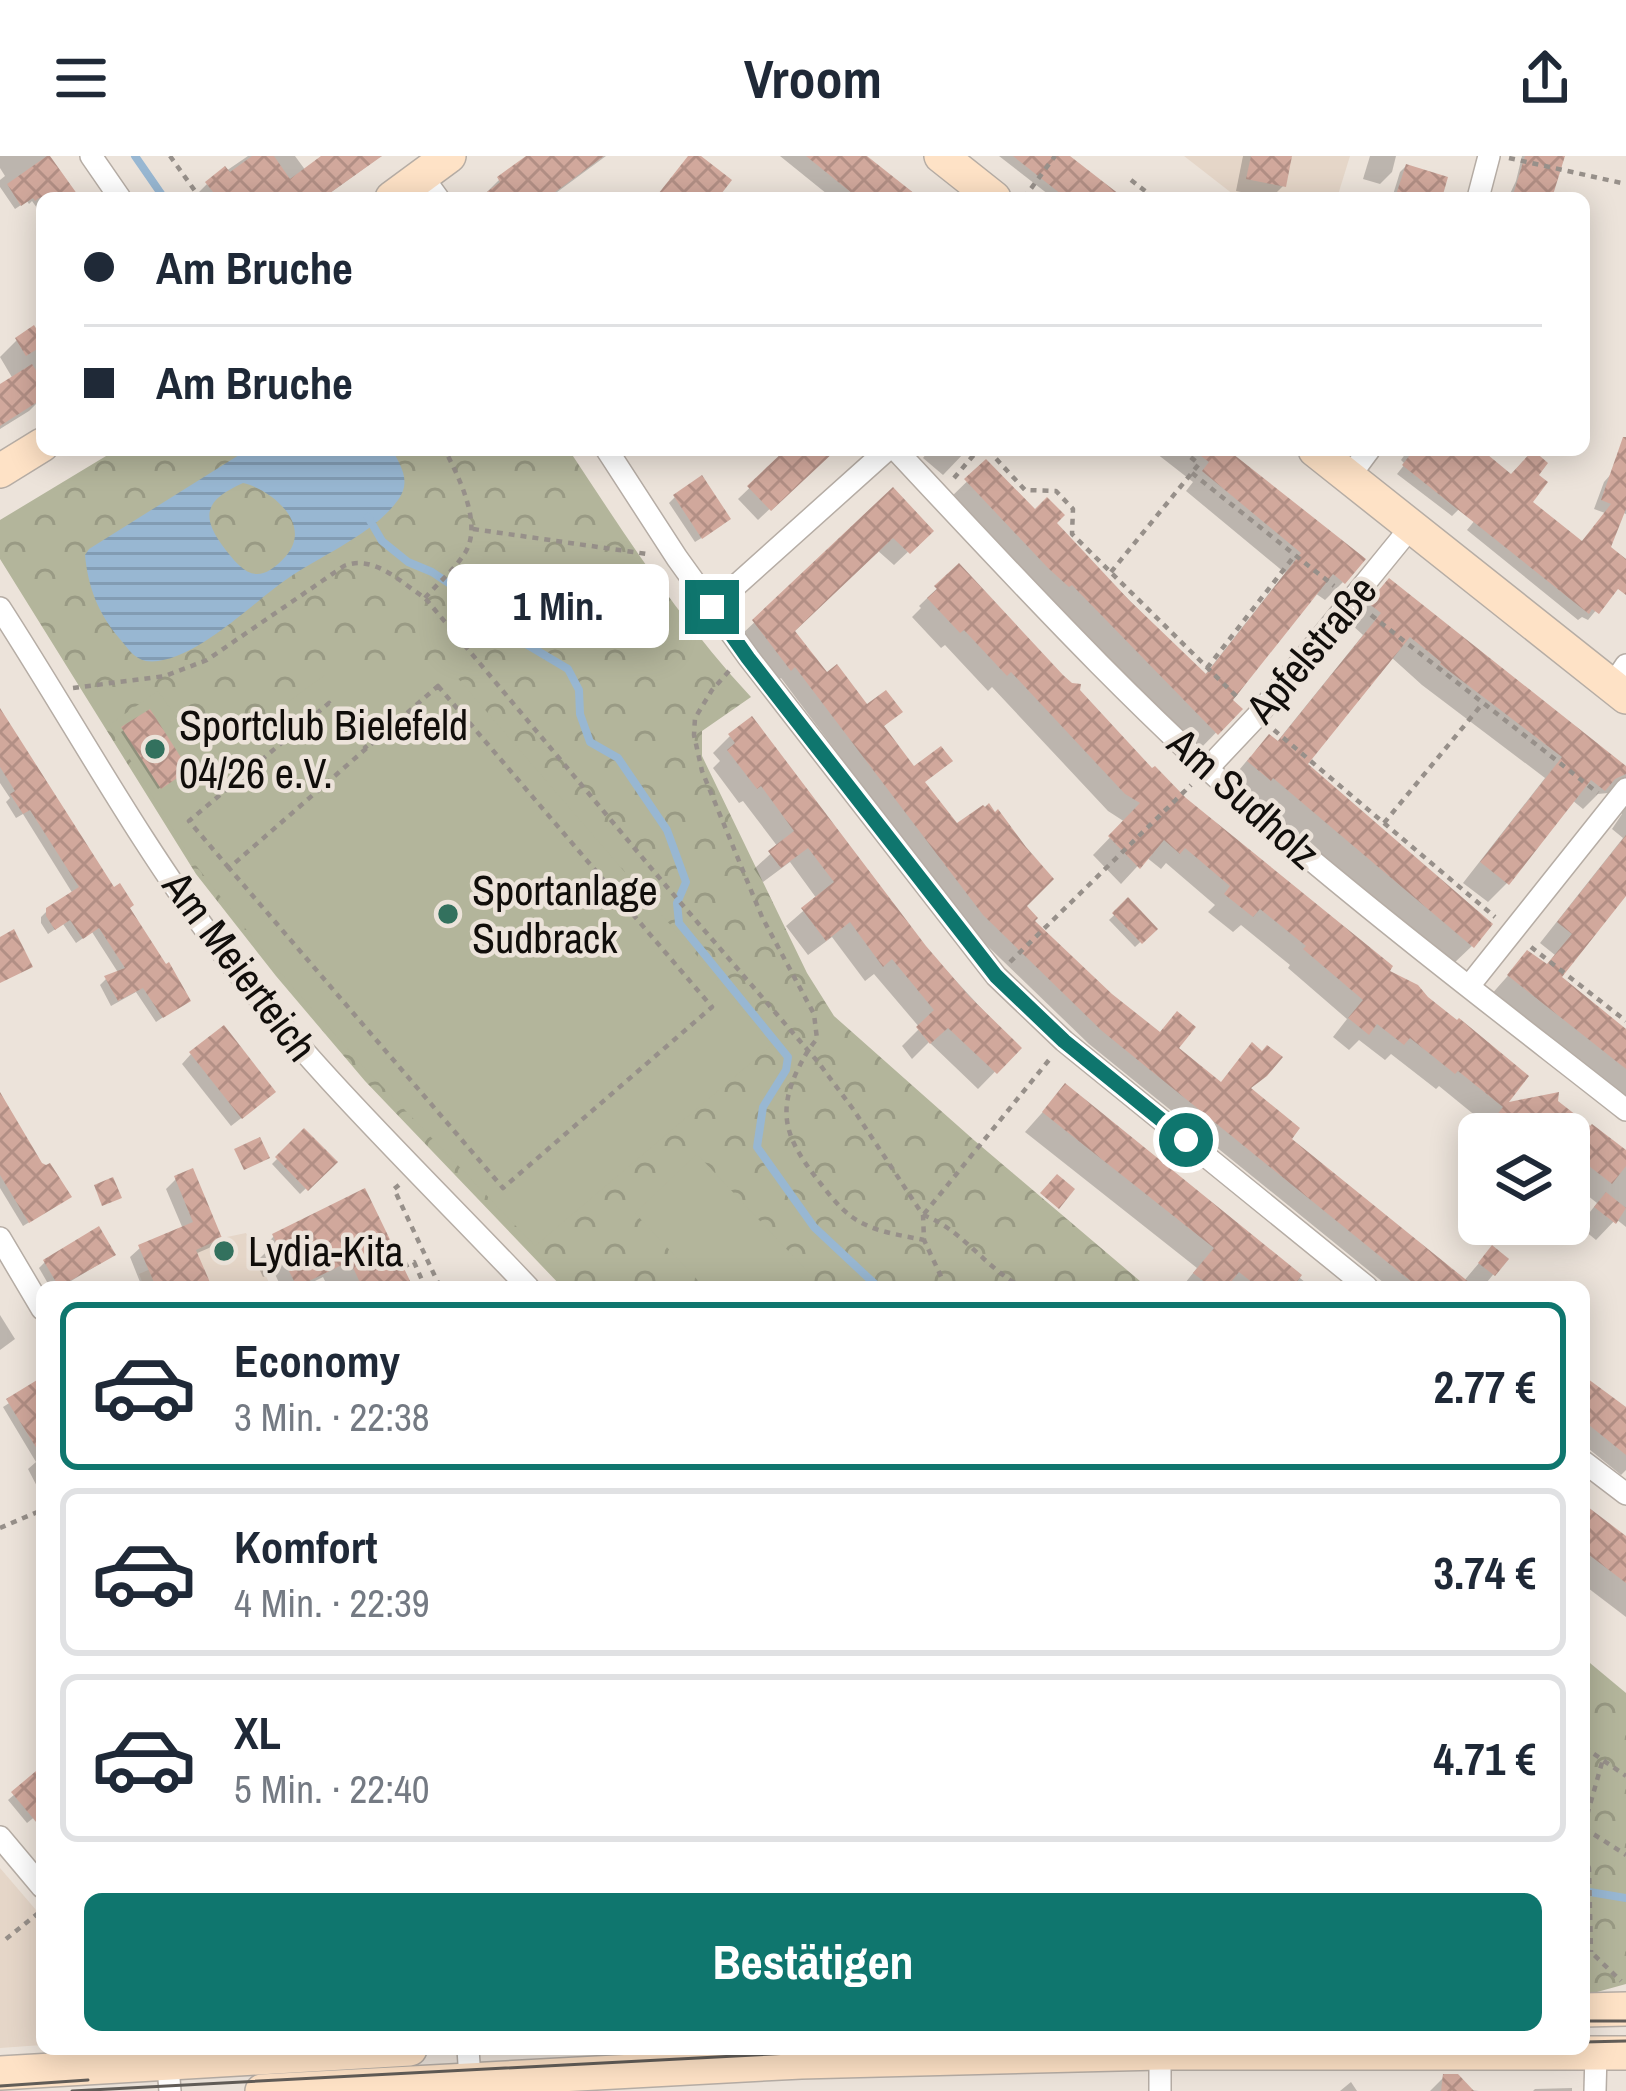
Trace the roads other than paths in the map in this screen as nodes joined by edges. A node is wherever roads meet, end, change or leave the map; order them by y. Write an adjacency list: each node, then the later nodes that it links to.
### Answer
1 (91, 156): 5 (street)
2 (941, 156): 7 (main road)
3 (1489, 157): 8 (street)
4 (436, 177): 6 (main road)
5 (116, 192)
6 (405, 192)
7 (986, 192)
8 (1480, 192)
9 (36, 450): 14 (main road)
10 (611, 456): 16 (street)
11 (880, 456): 16 (street)
12 (902, 456): 19 (street, Am Sudholz)
13 (1359, 463): 15 (main road)
14 (0, 471)
15 (1411, 527): 18 (main road); 19 (street, Apfelstraße)
16 (712, 607): 25 (street)
17 (0, 608): 24 (street, Am Meierteich)
18 (1621, 683)
19 (1208, 768): 21 (street, Am Sudholz)
20 (1620, 797): 21 (street)
21 (1469, 986): 22 (street, Am Sudholz)
22 (1626, 1110)
23 (0, 1238): 26 (street)
24 (522, 1281)
25 (1360, 1281)
26 (36, 1299)
27 (1590, 1467): 28 (street)
28 (1626, 1494)
29 (0, 1837): 30 (street)
30 (36, 1880)
31 (1626, 2009): 32 (main road)
32 (1590, 2010)
33 (1611, 2053): 42 (street)
34 (329, 2055): 38 (main road)
35 (1029, 2055): 37 (main road)
36 (1160, 2055): 41 (street)
37 (469, 2064): 40 (main road)
38 (168, 2067): 39 (main road)
39 (0, 2073)
40 (262, 2091)
41 (1160, 2091)
42 (1595, 2091)

